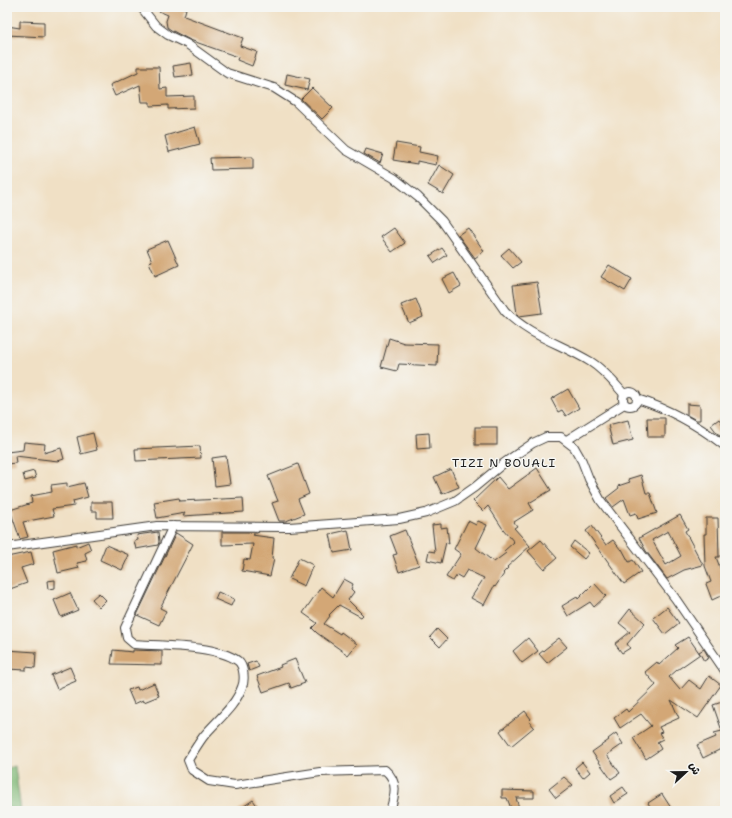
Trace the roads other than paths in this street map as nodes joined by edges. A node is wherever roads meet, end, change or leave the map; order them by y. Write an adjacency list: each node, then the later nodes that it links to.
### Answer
1 (141, 7): 2 (street)
2 (624, 394): 3 (street); 4 (street)
3 (637, 399): 4 (street); 6 (street)
4 (624, 404): 5 (street)
5 (567, 440): 7 (street); 9 (street)
6 (725, 446)
7 (173, 526): 8 (street); 10 (street)
8 (7, 547)
9 (725, 671)
10 (390, 811)

